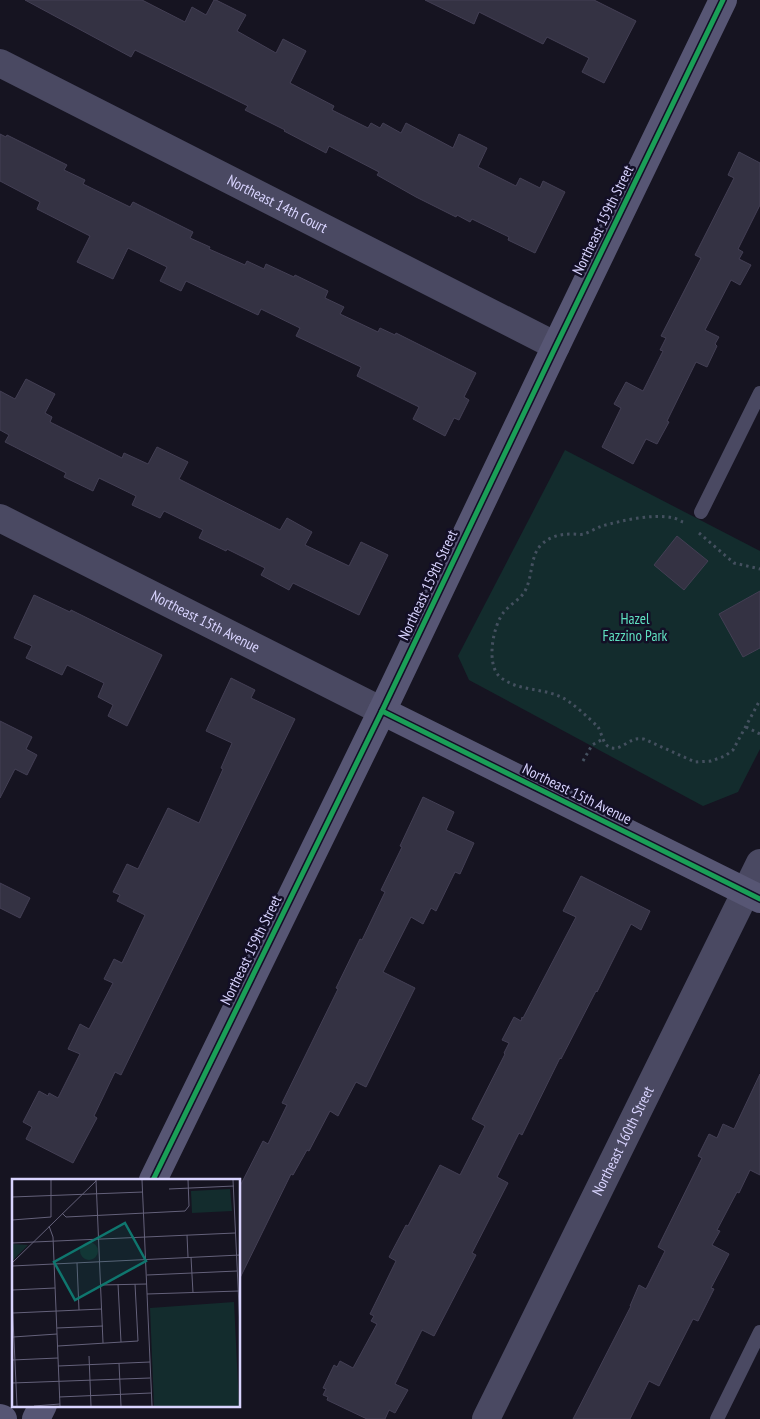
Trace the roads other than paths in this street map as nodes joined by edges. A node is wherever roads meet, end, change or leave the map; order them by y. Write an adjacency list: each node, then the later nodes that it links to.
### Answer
1 (723, 0): 3 (street, Northeast 159th Street)
2 (0, 63): 3 (street, Northeast 14th Court)
3 (556, 346): 7 (street, Northeast 159th Street)
4 (760, 393): 5 (lane)
5 (701, 512)
6 (3, 528): 7 (street, Northeast 15th Avenue)
7 (382, 711): 9 (street, Northeast 15th Avenue); 10 (street, Northeast 159th Street)
8 (760, 863): 9 (street, Northeast 160th Street)
9 (753, 896): 14 (street, Northeast 160th Street)
10 (153, 1179)
11 (760, 1332): 15 (lane)
12 (42, 1406): 13 (street)
13 (36, 1419)
14 (486, 1419)
15 (717, 1419)

